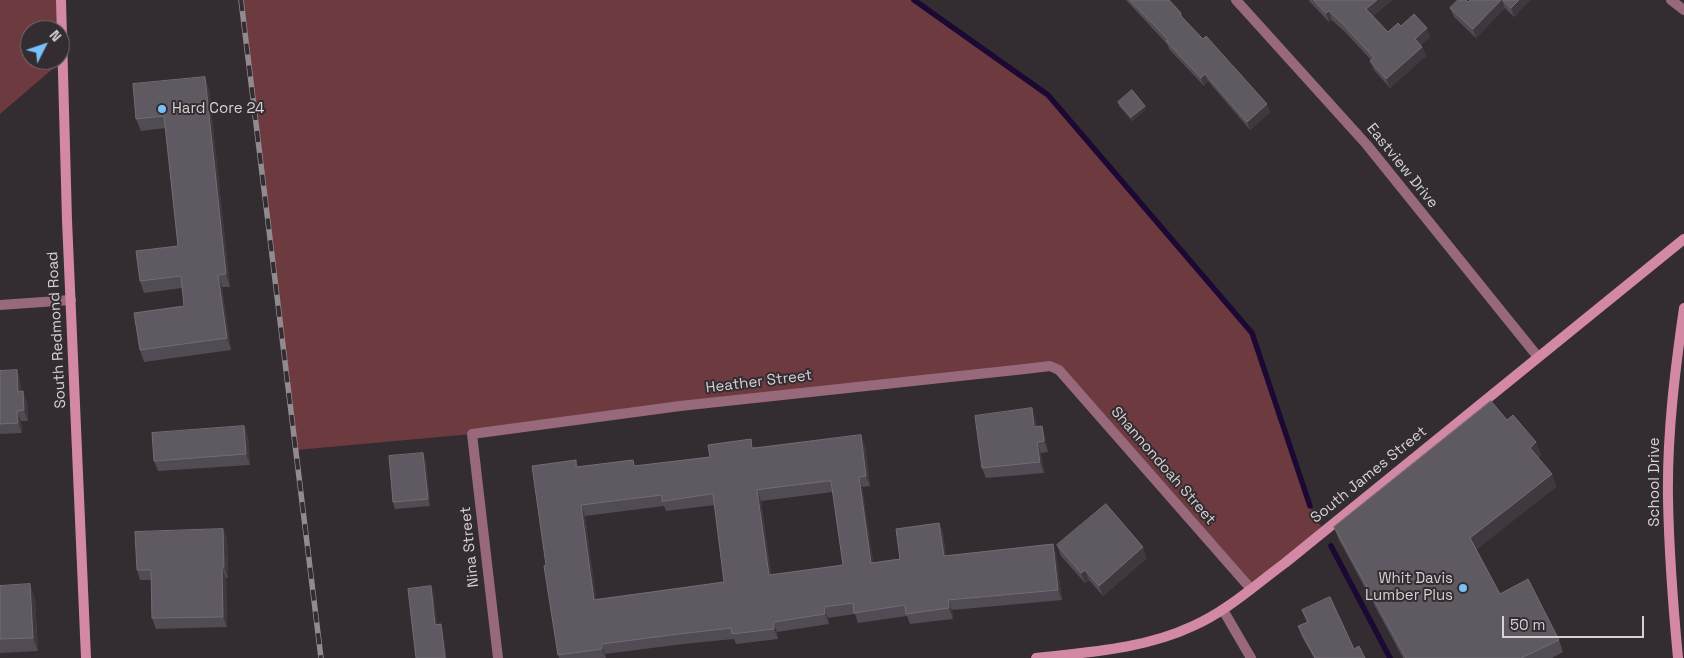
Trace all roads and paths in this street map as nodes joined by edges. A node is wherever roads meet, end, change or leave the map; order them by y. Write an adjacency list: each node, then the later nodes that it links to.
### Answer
1 (61, 0): 6 (street, South Redmond Road)
2 (1236, 0): 9 (street, Eastview Drive)
3 (1671, 0): 4 (street)
4 (1684, 10)
5 (1684, 239): 9 (street, South James Street)
6 (71, 300): 7 (street); 14 (street, South Redmond Road)
7 (0, 305)
8 (1684, 308): 18 (street, School Drive)
9 (1538, 357): 12 (street, South James Street)
10 (1050, 366): 11 (street, Heather Street); 12 (street, Shannondoah Street)
11 (472, 434): 15 (street, Nina Street)
12 (1251, 589): 13 (street, South James Street)
13 (1223, 610): 16 (street, South James Street); 17 (street)
14 (86, 658)
15 (498, 658)
16 (1036, 658)
17 (1251, 658)
18 (1678, 658)

